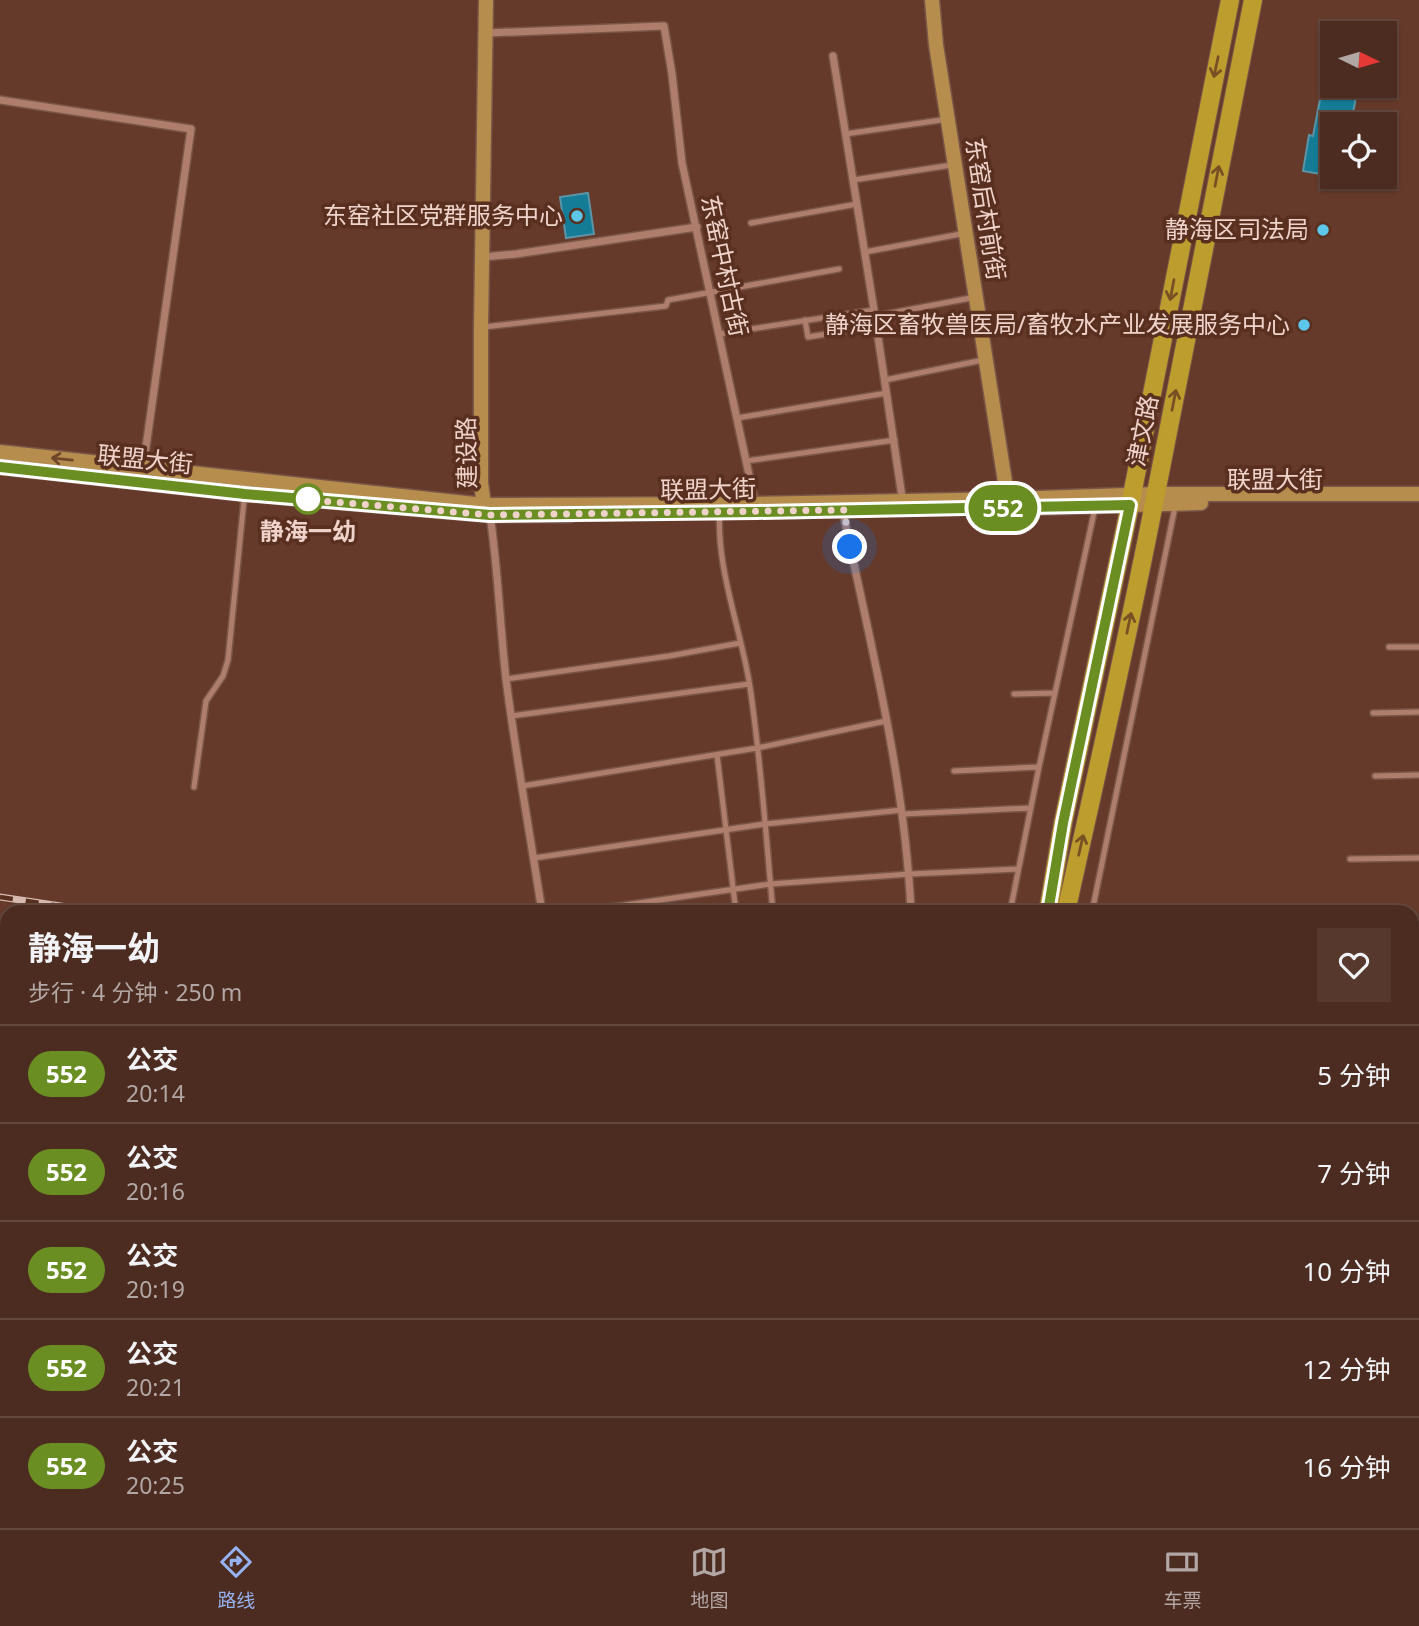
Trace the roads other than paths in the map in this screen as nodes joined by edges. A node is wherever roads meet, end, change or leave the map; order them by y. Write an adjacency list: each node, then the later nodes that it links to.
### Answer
1 (486, 0): 6 (main road, 建设路)
2 (494, 0): 6 (main road, 建设路)
3 (932, 0): 9 (main road, 东窑后村前街)
4 (1230, 0): 38 (main road, 津文路, one-way to 38)
5 (1253, 0): 39 (main road, 津文路, one-way to 5)
6 (490, 33): 15 (street, 东窑中村古街); 18 (main road, 建设路)
7 (833, 56): 10 (street)
8 (0, 100): 35 (street)
9 (947, 118): 10 (lane); 11 (main road, 东窑后村前街)
10 (845, 134): 12 (street)
11 (955, 164): 12 (lane); 16 (main road, 东窑后村前街)
12 (853, 180): 13 (street)
13 (857, 204): 14 (lane); 17 (street)
14 (751, 223)
15 (697, 227): 18 (street); 20 (street, 东窑中村古街)
16 (966, 233): 17 (lane); 21 (main road, 东窑后村前街)
17 (865, 252): 22 (street)
18 (486, 257): 25 (main road, 建设路)
19 (839, 269): 20 (lane)
20 (710, 291): 25 (lane); 26 (street, 东窑中村古街)
21 (976, 297): 22 (lane); 27 (main road, 东窑后村前街)
22 (875, 313): 23 (lane); 24 (street)
23 (805, 320): 24 (lane); 26 (lane)
24 (876, 326): 28 (street)
25 (485, 327): 46 (main road, 建设路)
26 (719, 334): 30 (street, 东窑中村古街)
27 (986, 360): 28 (lane); 43 (main road, 东窑后村前街)
28 (885, 380): 29 (street)
29 (887, 393): 30 (lane); 31 (street)
30 (737, 418): 33 (street, 东窑中村古街)
31 (895, 440): 33 (lane); 44 (street)
32 (0, 452): 35 (main road, one-way to 32)
33 (746, 461): 48 (street, 东窑中村古街)
34 (0, 467): 35 (main road, 联盟大街)
35 (142, 475): 36 (main road, 联盟大街)
36 (245, 487): 46 (main road, 联盟大街); 67 (lane)
37 (1419, 494): 40 (main road)
38 (1131, 499): 39 (main road, 联盟大街); 41 (main road, 联盟大街); 70 (main road, 津文路)
39 (1155, 499): 40 (main road, 联盟大街); 88 (main road, 津文路, one-way to 39)
40 (1176, 499): 42 (main road, 联盟大街); 89 (lane)
41 (1097, 500): 43 (main road, 联盟大街); 54 (lane)
42 (1419, 502)
43 (1008, 503): 44 (main road, 联盟大街)
44 (904, 505): 45 (main road, 联盟大街)
45 (844, 506): 48 (main road, 联盟大街); 59 (street)
46 (488, 508): 47 (main road, 联盟大街); 52 (street)
47 (720, 508): 48 (main road, 联盟大街); 49 (lane)
48 (756, 508)
49 (740, 643): 52 (lane); 53 (lane)
50 (1389, 647): 51 (lane)
51 (1419, 647)
52 (506, 679): 58 (street)
53 (749, 684): 58 (lane); 60 (lane)
54 (1055, 692): 55 (lane); 62 (lane)
55 (1014, 694)
56 (1419, 712): 57 (lane)
57 (1373, 713)
58 (511, 716): 66 (street)
59 (886, 721): 60 (lane); 69 (street)
60 (757, 748): 61 (lane); 71 (lane)
61 (717, 755): 66 (lane); 72 (lane)
62 (1039, 767): 63 (lane); 68 (lane)
63 (954, 771)
64 (1419, 775): 65 (lane)
65 (1375, 776)
66 (522, 786): 73 (street)
67 (194, 788)
68 (1031, 808): 69 (lane); 76 (lane)
69 (903, 812): 71 (lane); 77 (street)
70 (1063, 823): 86 (main road); 87 (main road, 津文路)
71 (765, 824): 72 (lane); 78 (lane)
72 (726, 830): 73 (lane); 79 (lane)
73 (534, 858): 80 (street)
74 (1419, 858): 75 (lane)
75 (1350, 859)
76 (1018, 869): 77 (lane); 85 (lane)
77 (909, 874): 78 (lane); 84 (street)
78 (770, 884): 79 (lane); 83 (lane)
79 (733, 889): 81 (lane); 82 (lane)
80 (541, 905)
81 (625, 905)
82 (735, 905)
83 (772, 905)
84 (911, 905)
85 (1011, 905)
86 (1037, 905)
87 (1049, 905)
88 (1068, 905)
89 (1093, 905)

